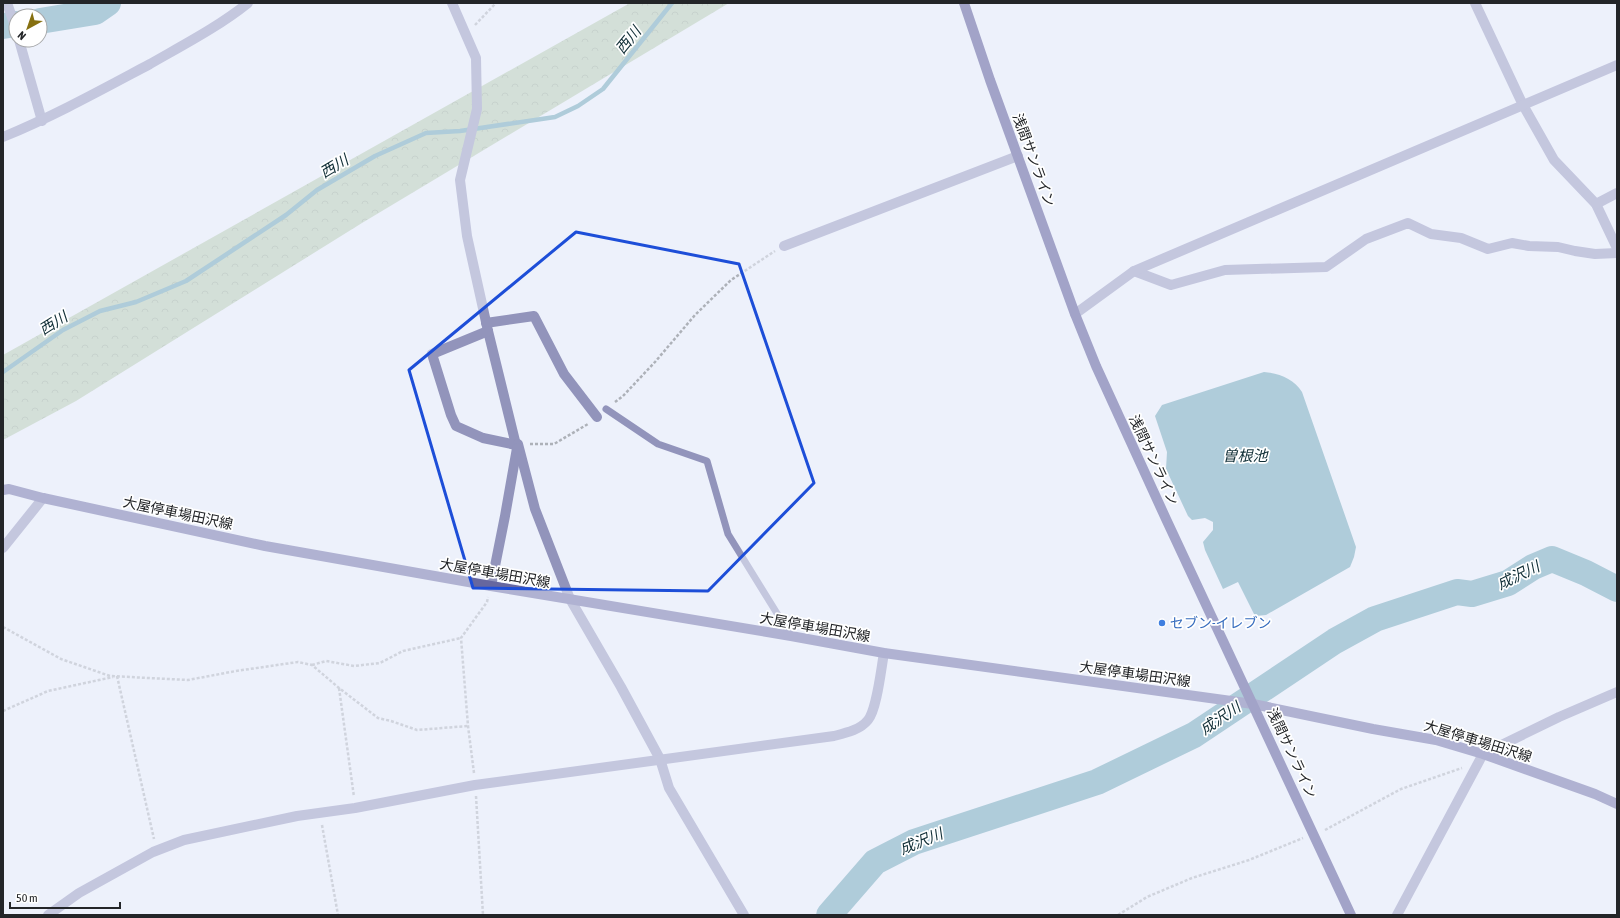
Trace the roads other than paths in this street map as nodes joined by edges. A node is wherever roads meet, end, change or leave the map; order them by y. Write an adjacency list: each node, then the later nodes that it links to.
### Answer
1 (248, 3): 8 (street)
2 (452, 3): 18 (street)
3 (1475, 3): 7 (street)
4 (966, 4): 10 (main road, 浅間サンライン)
5 (21, 48): 8 (street)
6 (1617, 65): 7 (street)
7 (1522, 105): 12 (street); 16 (street)
8 (42, 121): 9 (street)
9 (3, 137)
10 (1018, 156): 13 (street); 17 (main road, 浅間サンライン)
11 (1617, 193): 12 (street)
12 (1596, 204): 14 (street)
13 (784, 246)
14 (1617, 248)
15 (1617, 253): 16 (street)
16 (1134, 271): 17 (street)
17 (1075, 314): 30 (main road, 浅間サンライン)
18 (487, 327): 20 (street); 21 (street); 21 (street)
19 (606, 409): 27 (lane)
20 (596, 417)
21 (517, 445): 25 (street); 26 (street)
22 (3, 490): 23 (main road, 大屋停車場田沢線)
23 (43, 498): 24 (street); 25 (main road, 大屋停車場田沢線)
24 (3, 548)
25 (490, 586): 26 (main road, 大屋停車場田沢線)
26 (570, 599): 27 (main road, 大屋停車場田沢線); 32 (street)
27 (791, 636): 28 (main road, 大屋停車場田沢線)
28 (884, 653): 30 (main road, 大屋停車場田沢線); 32 (street)
29 (1617, 692): 31 (street)
30 (1254, 704): 31 (main road, 大屋停車場田沢線); 36 (main road, 浅間サンライン)
31 (1483, 754): 33 (main road, 大屋停車場田沢線); 37 (street)
32 (660, 760): 34 (street); 35 (street)
33 (1617, 804)
34 (48, 915)
35 (744, 915)
36 (1351, 915)
37 (1397, 915)

